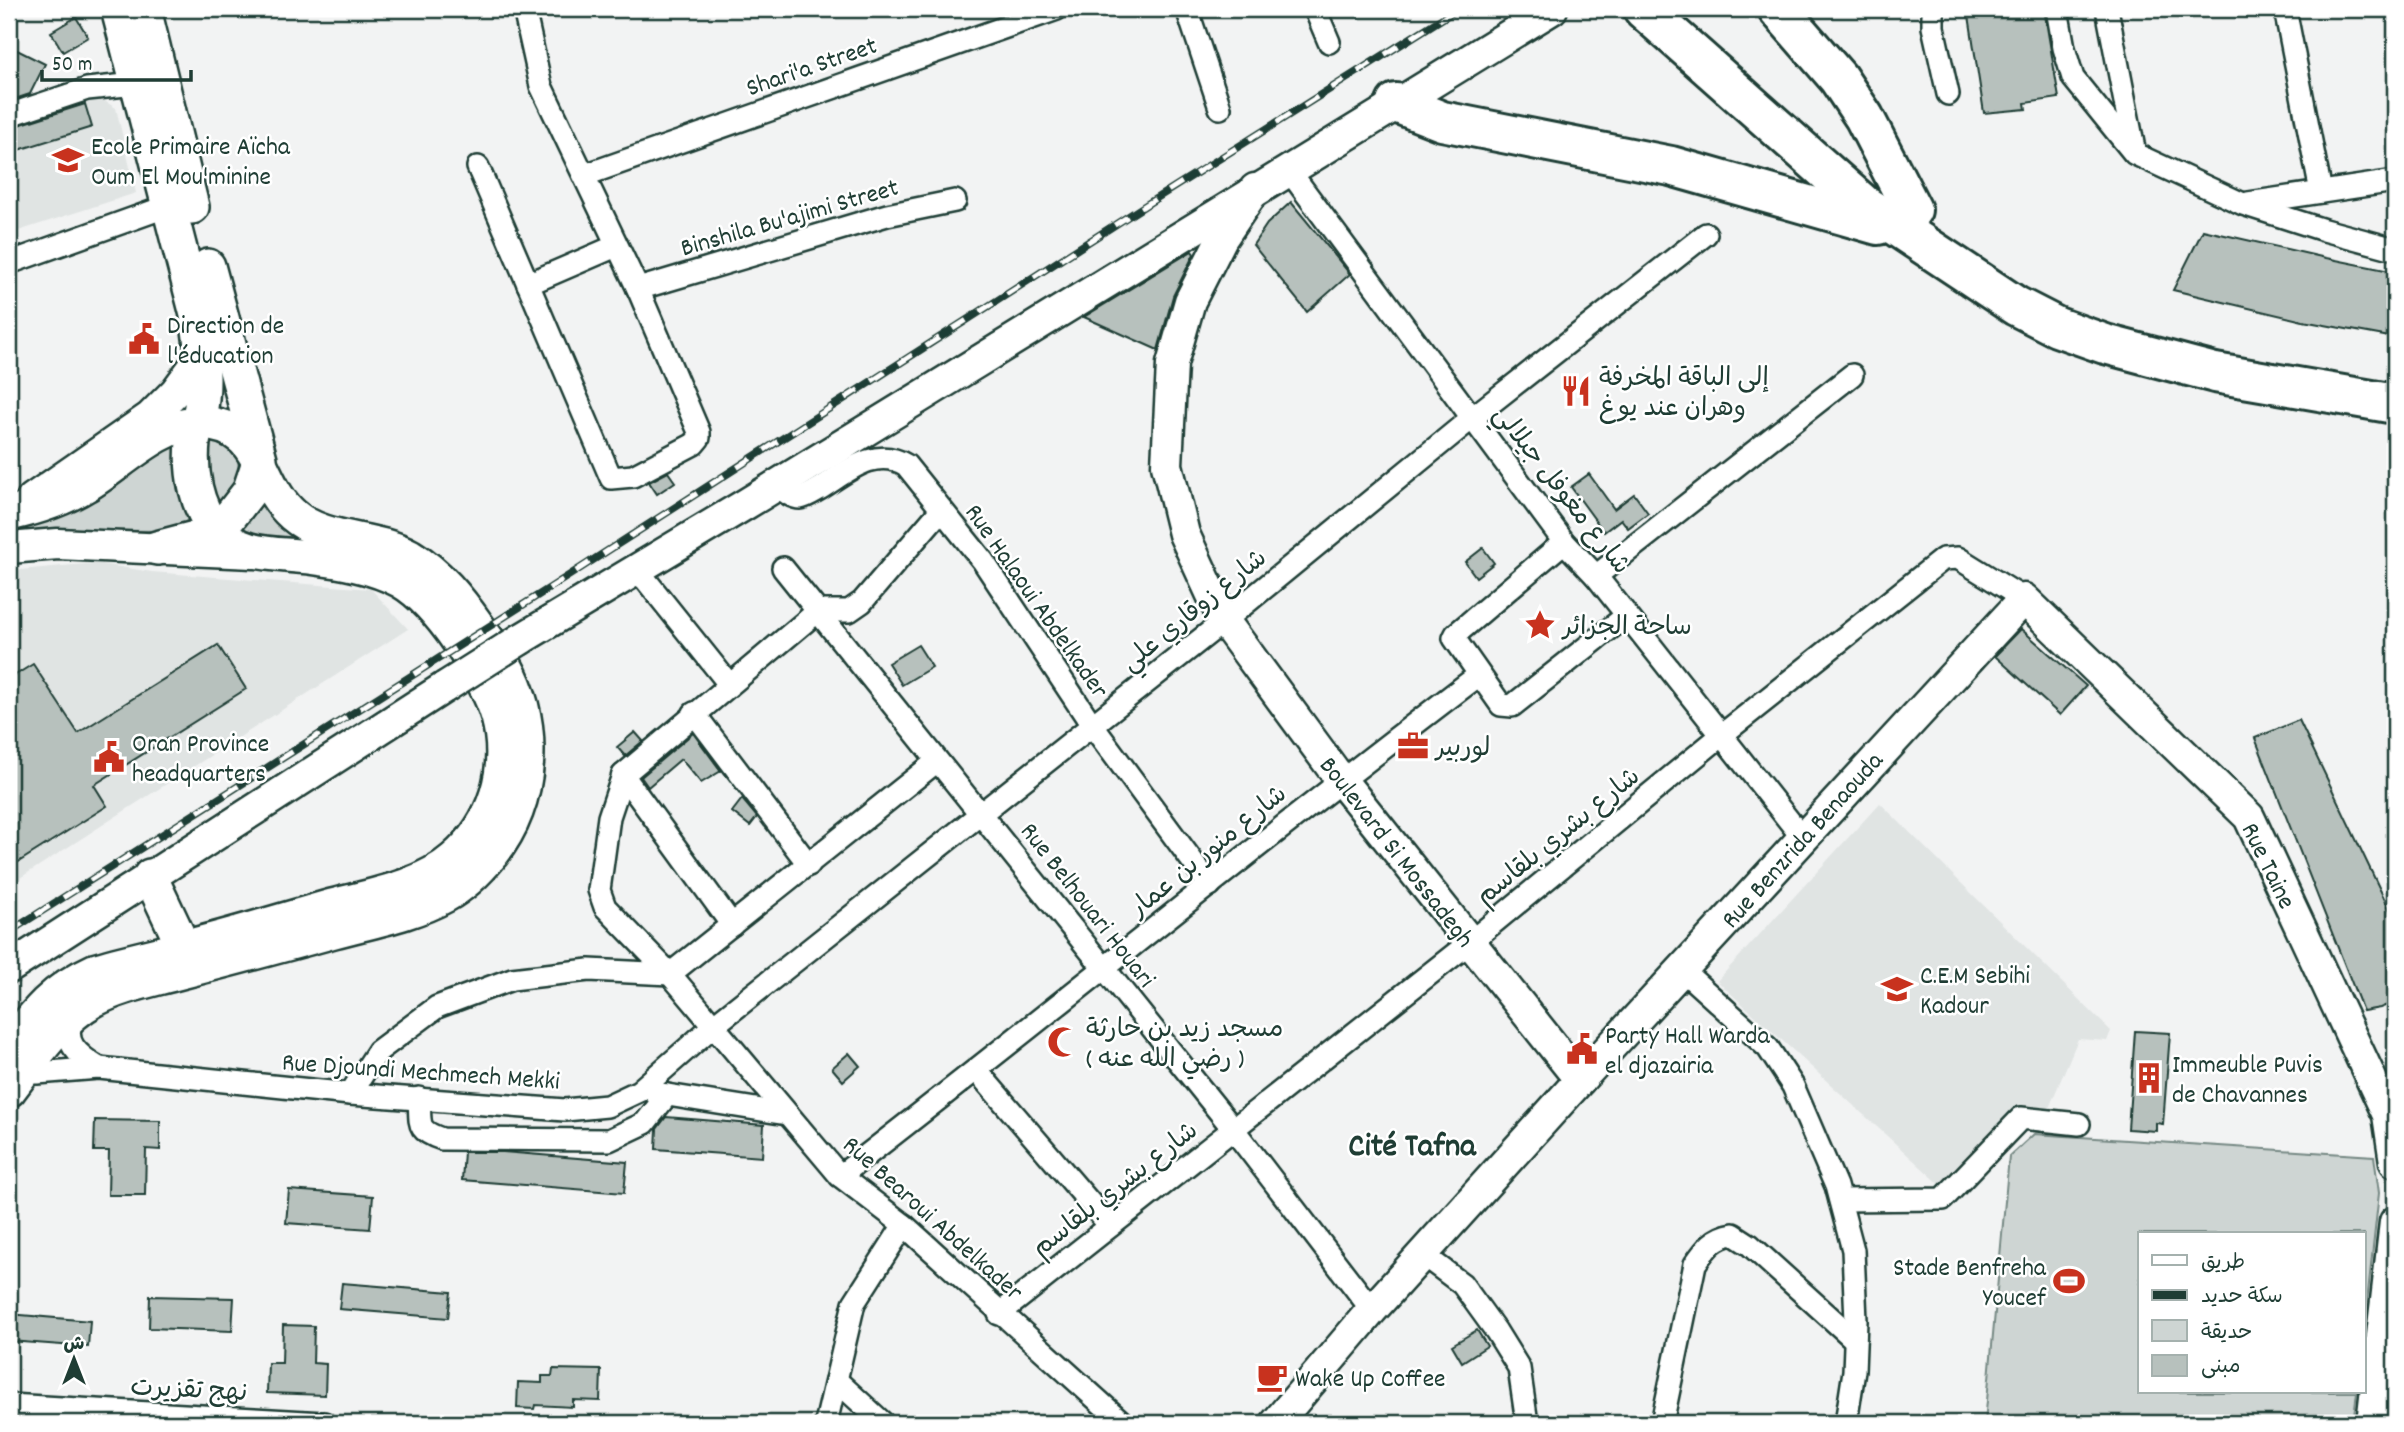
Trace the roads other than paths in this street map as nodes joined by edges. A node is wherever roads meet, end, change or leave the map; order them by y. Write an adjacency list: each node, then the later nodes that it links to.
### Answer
1 (94, 9): 15 (main road)
2 (144, 9): 45 (main road)
3 (524, 9): 25 (street)
4 (1057, 9): 25 (street, Shari'a Street)
5 (1187, 9): 20 (street)
6 (1315, 9): 16 (street)
7 (1552, 9): 19 (street)
8 (1643, 9): 32 (highway)
9 (1680, 9): 32 (highway)
10 (1778, 9): 32 (highway)
11 (1933, 9): 18 (street)
12 (2057, 9): 22 (street)
13 (2107, 9): 22 (street)
14 (2285, 9): 28 (street)
15 (121, 22): 17 (main road)
16 (1329, 42)
17 (136, 84): 21 (street); 31 (main road)
18 (1948, 93)
19 (1396, 103): 24 (street); 32 (highway)
20 (1220, 108)
21 (9, 115)
22 (2134, 154): 30 (street)
23 (478, 167): 37 (street)
24 (1288, 169): 27 (street); 43 (street, شارع مغوفل جيلالي)
25 (584, 175): 34 (street)
26 (2395, 181): 28 (street)
27 (1255, 189): 46 (street); 60 (street, Boulevard Si Mossadegh)
28 (2321, 192): 30 (street)
29 (955, 201): 38 (street, Binshila Bu'ajimi Street)
30 (2243, 204): 35 (street)
31 (168, 206): 36 (street); 39 (main road)
32 (1907, 221): 41 (highway); 42 (highway)
33 (1706, 234): 43 (street, شارع زوقاري علي)
34 (616, 246): 37 (street); 38 (street)
35 (2395, 249)
36 (9, 263)
37 (528, 284): 38 (street)
38 (638, 289)
39 (202, 356): 44 (main road); 48 (street)
40 (1852, 375): 56 (street)
41 (2395, 379)
42 (2395, 404)
43 (1472, 418): 50 (street, شارع مغوفل جيلالي); 60 (street, شارع زوقاري علي)
44 (198, 423): 45 (main road); 48 (main road); 49 (main road)
45 (260, 459): 49 (main road); 81 (main road)
46 (776, 485): 47 (street, Rue Halaoui Abdelkader); 55 (street)
47 (940, 511): 58 (street); 64 (street, Rue Halaoui Abdelkader)
48 (9, 512)
49 (215, 529): 52 (main road); 53 (main road)
50 (1564, 542): 56 (street, شارع مغوفل جيلالي); 61 (street)
51 (9, 548): 52 (street)
52 (158, 548): 53 (street)
53 (255, 553): 76 (main road)
54 (783, 568): 58 (street, Rue Belhouari Houari)
55 (637, 569): 62 (street); 72 (street, bridge)
56 (1596, 576): 59 (street, شارع مغوفل جيلالي)
57 (2024, 598): 65 (street, شارع بشري بلقاسم); 70 (street, Rue Benzrida Benaouda); 94 (street, Rue Taine)
58 (818, 611): 62 (street); 66 (street, Rue Belhouari Houari)
59 (1626, 616): 61 (street); 65 (street, شارع مغوفل جيلالي)
60 (1224, 621): 64 (street, شارع زوقاري علي); 68 (street, Boulevard Si Mossadegh)
61 (1479, 675): 68 (street, شارع منور بن عمار)
62 (729, 684): 63 (street)
63 (694, 713): 67 (street); 71 (street)
64 (1092, 725): 69 (street, شارع زوقاري علي); 73 (street, Rue Halaoui Abdelkader)
65 (1723, 734): 70 (street, شارع مغوفل جيلالي); 75 (street, شارع بشري بلقاسم)
66 (937, 761): 69 (street, Rue Belhouari Houari); 71 (street)
67 (622, 775): 74 (street); 80 (street, Rue Bearoui Abdelkader)
68 (1340, 780): 73 (street, شارع منور بن عمار); 75 (street, Boulevard Si Mossadegh)
69 (982, 813): 78 (street, Rue Belhouari Houari); 82 (street, شارع زوقاري علي)
70 (1802, 837): 79 (street, Rue Benzrida Benaouda)
71 (809, 865): 74 (street)
72 (150, 876): 76 (main road); 77 (street)
73 (1210, 885): 78 (street, شارع منور بن عمار)
74 (732, 925): 80 (street)
75 (1469, 943): 86 (street, Boulevard Si Mossadegh); 93 (street, شارع بشري بلقاسم)
76 (184, 948): 83 (main road)
77 (9, 968)
78 (1104, 968): 85 (street, شارع منور بن عمار); 93 (street, Rue Belhouari Houari)
79 (1682, 970): 86 (street, Rue Benzrida Benaouda); 96 (street)
80 (670, 974): 82 (street, Rue Bearoui Abdelkader); 88 (street)
81 (77, 1012): 83 (main road); 84 (street)
82 (713, 1026): 87 (street, Rue Djoundi Mechmech Mekki); 91 (street, Rue Bearoui Abdelkader)
83 (13, 1066): 84 (street, Rue Djoundi Mechmech Mekki)
84 (99, 1068): 88 (street, Rue Djoundi Mechmech Mekki)
85 (977, 1071): 95 (street, شارع منور بن عمار); 99 (street)
86 (1580, 1080): 100 (street)
87 (639, 1091): 89 (street); 90 (street, Rue Djoundi Mechmech Mekki)
88 (350, 1094): 90 (street, Rue Djoundi Mechmech Mekki)
89 (667, 1095): 90 (street); 91 (street)
90 (419, 1098)
91 (788, 1114): 95 (street, Rue Bearoui Abdelkader)
92 (2079, 1124): 96 (street)
93 (1234, 1130): 99 (street, شارع بشري بلقاسم); 101 (street, Rue Belhouari Houari)
94 (2395, 1162)
95 (840, 1176): 98 (street, Rue Bearoui Abdelkader)
96 (1840, 1200): 103 (street)
97 (2395, 1222): 104 (street)
98 (904, 1225): 102 (street, Rue Bearoui Abdelkader); 105 (street)
99 (1110, 1227): 102 (street, شارع بشري بلقاسم)
100 (1422, 1254): 101 (street); 112 (street)
101 (1372, 1310): 111 (street)
102 (999, 1314): 110 (street, Rue Bearoui Abdelkader)
103 (1855, 1340): 113 (street); 114 (street)
104 (2387, 1361): 115 (street)
105 (836, 1380): 108 (street); 109 (street)
106 (9, 1405): 107 (street, نهج تقزيرت)
107 (324, 1423)
108 (826, 1423)
109 (883, 1423)
110 (1123, 1423)
111 (1276, 1423)
112 (1527, 1423)
113 (1662, 1423)
114 (1846, 1423)
115 (2372, 1423)

